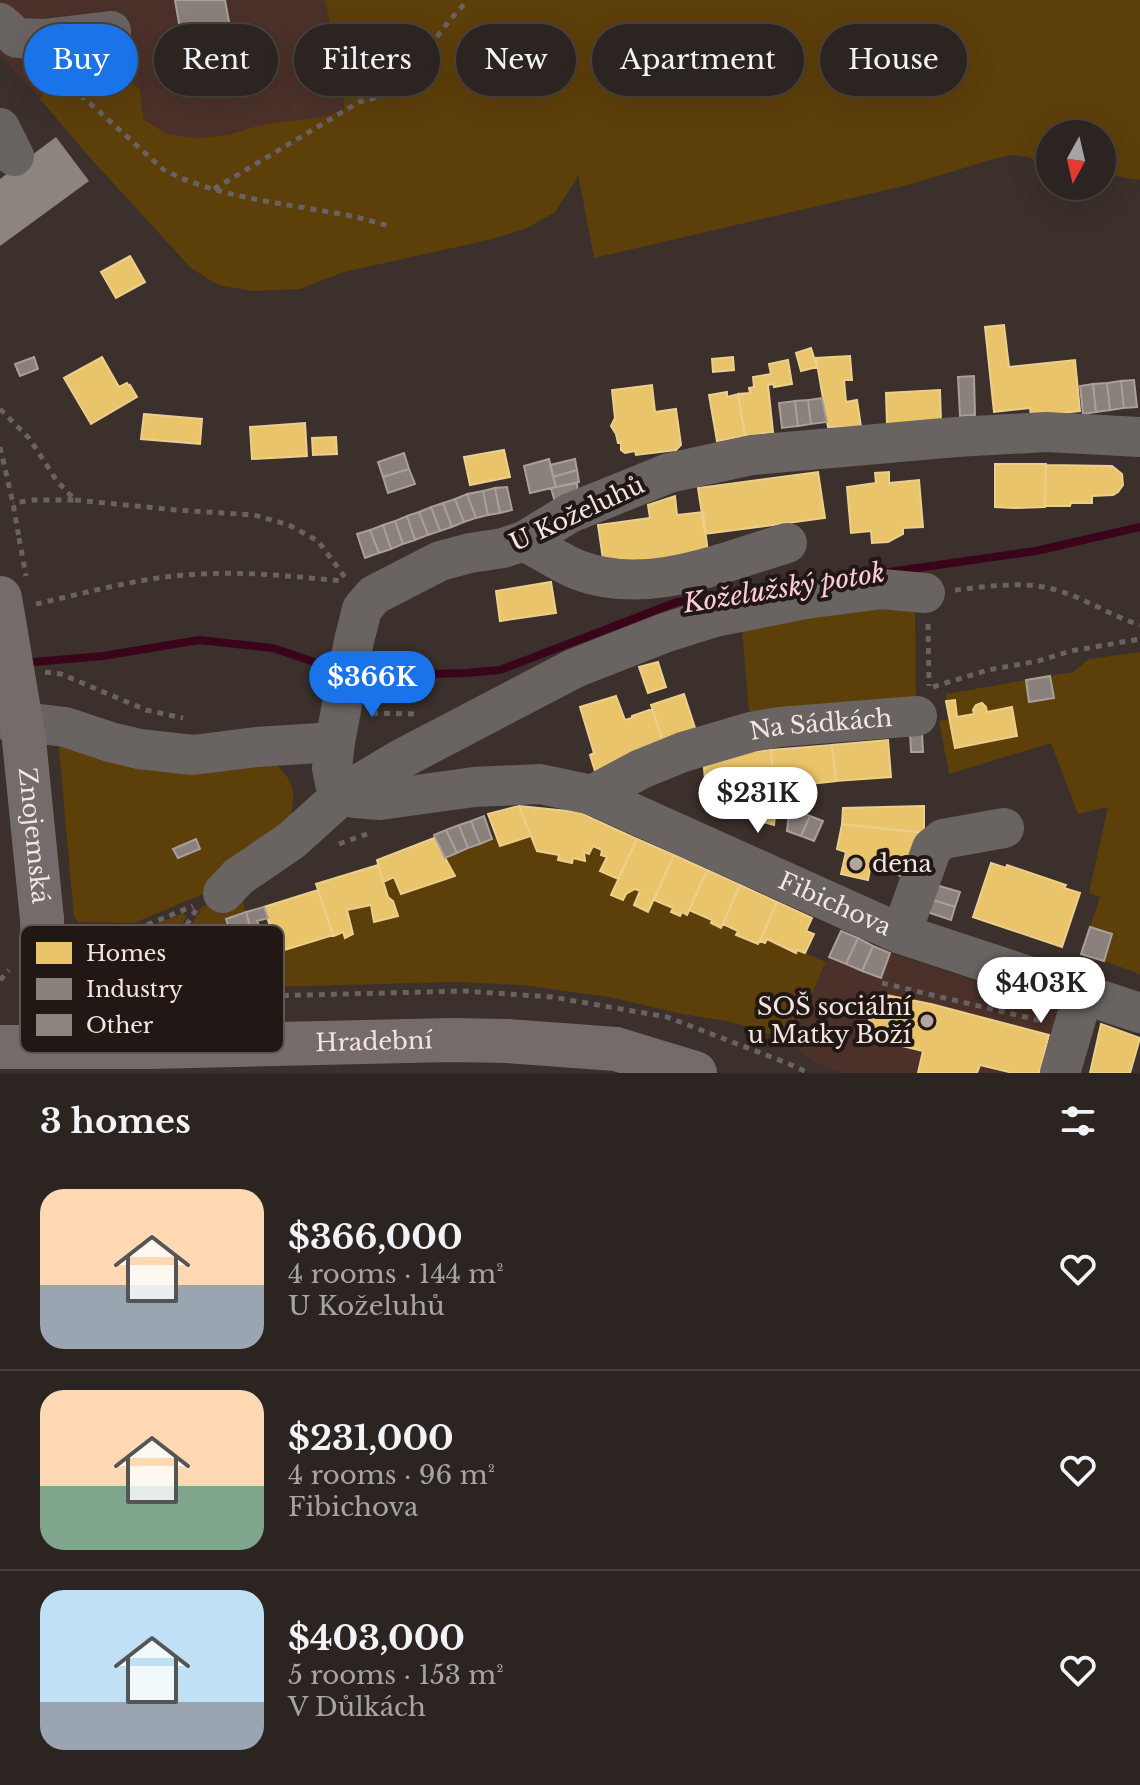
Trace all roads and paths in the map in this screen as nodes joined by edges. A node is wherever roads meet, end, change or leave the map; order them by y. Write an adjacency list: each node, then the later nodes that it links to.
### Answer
1 (468, 0): 3 (path)
2 (9, 31): 3 (path)
3 (213, 190): 4 (path)
4 (389, 226)
5 (0, 409): 8 (path)
6 (1140, 437): 11 (street, U Koželuhů)
7 (0, 447): 9 (path)
8 (75, 500): 9 (path); 14 (path)
9 (13, 503): 10 (path)
10 (19, 538)
11 (524, 541): 12 (street); 21 (street, U Koželuhů)
12 (787, 543)
13 (925, 593): 15 (path); 18 (path); 22 (street)
14 (14, 602): 26 (main road, Znojemská, bridge)
15 (1140, 625)
16 (1140, 639): 18 (path)
17 (37, 672): 20 (path)
18 (923, 702): 23 (street, Na Sádkách)
19 (0, 719): 21 (street)
20 (195, 719)
21 (335, 742): 22 (street, U Koželuhů)
22 (344, 793): 23 (street, Fibichova); 25 (street)
23 (592, 795): 29 (street, Fibichova)
24 (1004, 828): 29 (street)
25 (223, 893)
26 (57, 925)
27 (146, 925): 28 (path)
28 (187, 925)
29 (901, 934): 31 (street, Fibichova)
30 (882, 983): 33 (path)
31 (1083, 995): 32 (street, Fibichova); 41 (street)
32 (1140, 1013)
33 (1044, 1021)
34 (284, 1044): 40 (main road, Hradební)
35 (0, 1047): 36 (main road, Hradební)
36 (20, 1053)
37 (22, 1053): 39 (main road, Hradební)
38 (102, 1053): 39 (main road, Hradební)
39 (47, 1060)
40 (695, 1073)
41 (1060, 1073)

